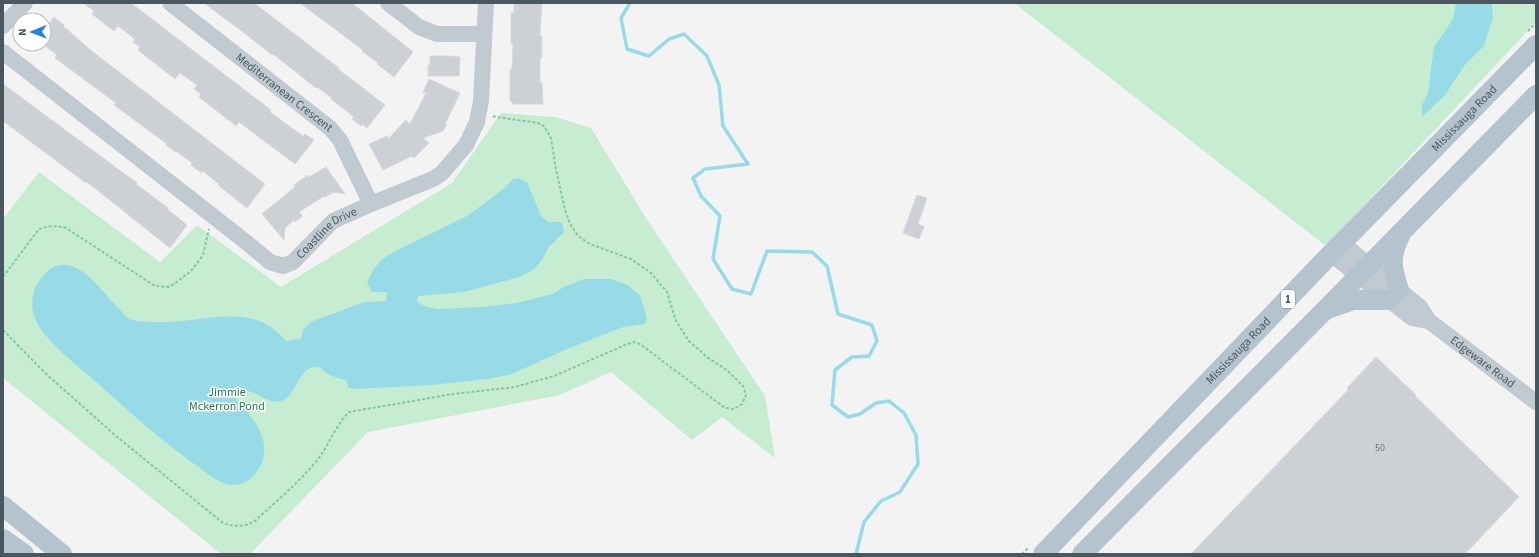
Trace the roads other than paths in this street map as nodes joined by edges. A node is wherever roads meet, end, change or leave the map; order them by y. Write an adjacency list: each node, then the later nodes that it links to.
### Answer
1 (25, 3): 5 (street)
2 (170, 3): 10 (street, Mediterranean Crescent)
3 (388, 3): 6 (street)
4 (486, 3): 6 (street, Coastline Drive)
5 (3, 26)
6 (484, 34): 10 (street, Coastline Drive)
7 (1536, 45): 12 (main road, Mississauga Road / 1)
8 (3, 52): 10 (street, Coastline Drive)
9 (1536, 95): 11 (main road)
10 (371, 204)
11 (1402, 231): 13 (main road); 14 (main road)
12 (1337, 248): 13 (street, Edgeware Road); 21 (main road, Mississauga Road / 1)
13 (1364, 270): 14 (street, Edgeware Road); 15 (main road)
14 (1394, 295): 15 (main road); 16 (street, Edgeware Road)
15 (1326, 309): 22 (main road)
16 (1536, 402)
17 (3, 506): 20 (main road)
18 (3, 539): 19 (main road)
19 (24, 554)
20 (62, 554)
21 (1043, 554)
22 (1082, 554)

